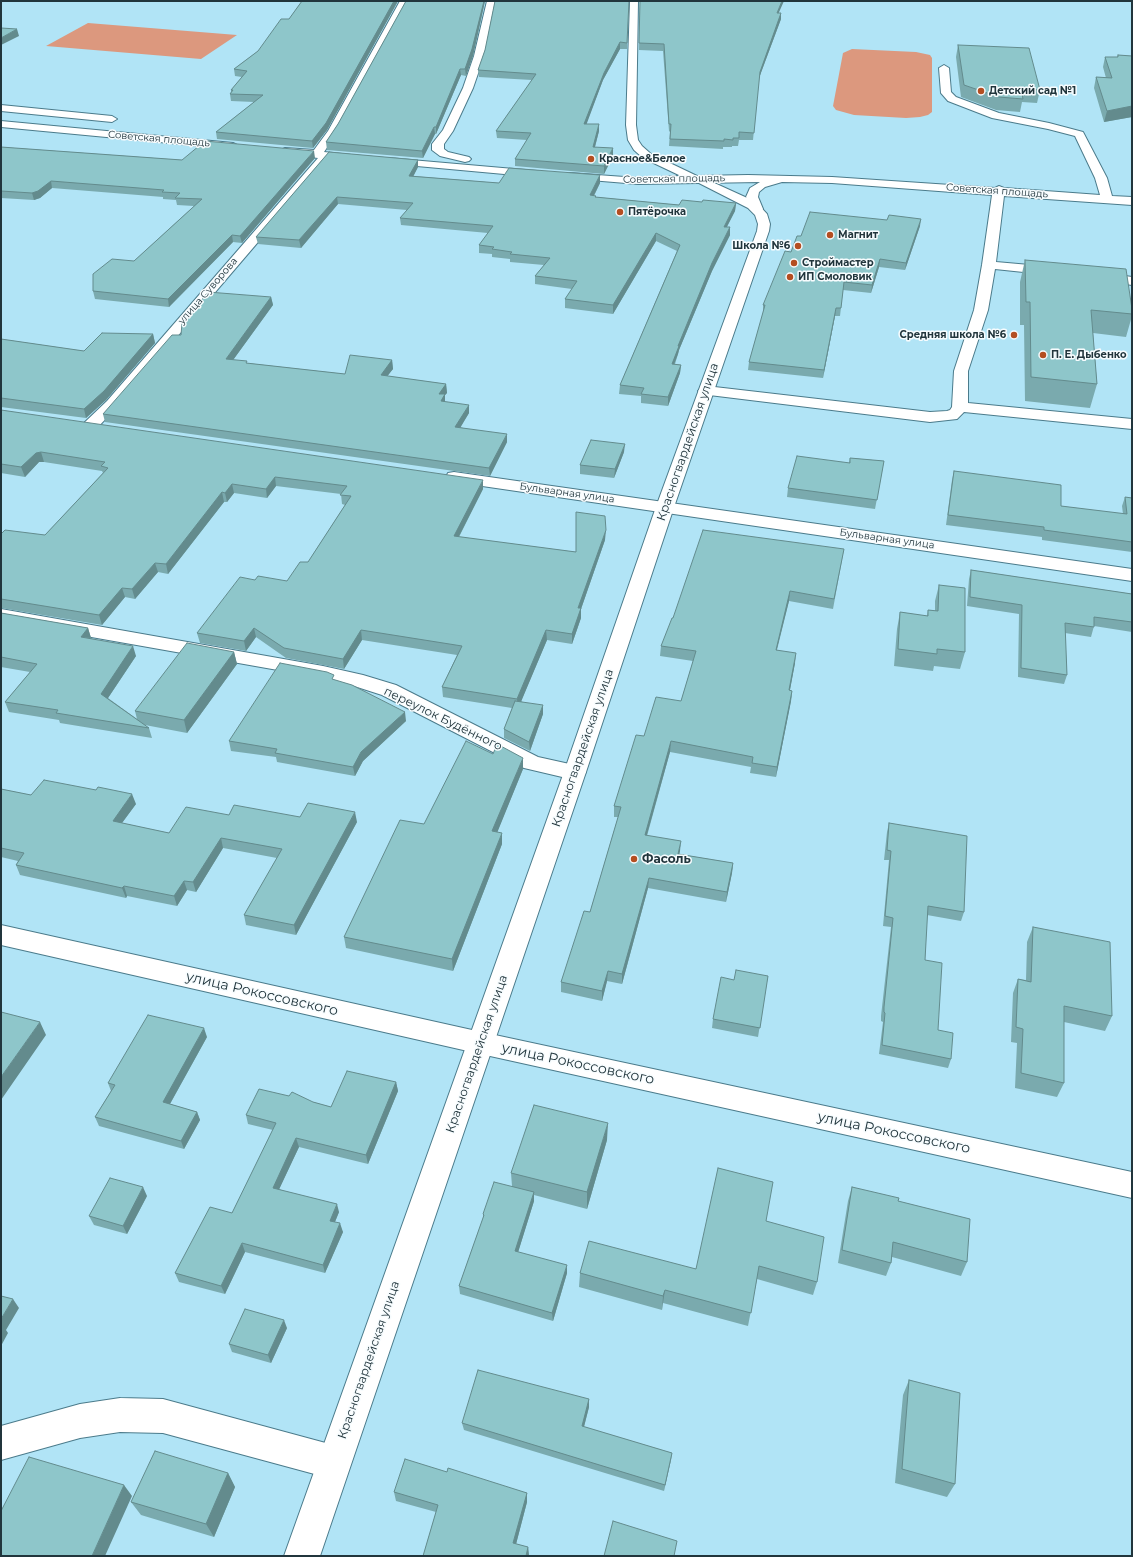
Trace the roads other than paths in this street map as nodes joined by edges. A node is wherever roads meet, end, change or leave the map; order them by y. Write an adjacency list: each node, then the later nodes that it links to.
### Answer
1 (404, 1): 11 (street, улица Суворова)
2 (491, 1): 15 (street)
3 (634, 1): 13 (street)
4 (944, 68): 22 (street)
5 (1, 108): 6 (street)
6 (125, 121)
7 (1, 124): 9 (street, Советская площадь)
8 (310, 140): 11 (street)
9 (246, 147)
10 (278, 150): 11 (street)
11 (323, 150): 12 (street); 32 (street, улица Суворова)
12 (364, 158)
13 (650, 158): 16 (street); 17 (street); 20 (street)
14 (380, 160): 15 (street, Советская площадь)
15 (495, 170): 18 (street, Советская площадь)
16 (771, 178): 17 (street, Советская площадь); 19 (street, Советская площадь)
17 (699, 179): 20 (street, Советская площадь); 24 (street)
18 (621, 180): 20 (street, Советская площадь); 24 (street)
19 (814, 180): 21 (street, Советская площадь); 24 (street, Красногвардейская улица)
20 (638, 181)
21 (999, 190): 22 (street, Советская площадь); 25 (street)
22 (1107, 199): 23 (street, Советская площадь)
23 (1132, 201)
24 (751, 205): 29 (street, Красногвардейская улица)
25 (989, 265): 26 (street); 30 (street)
26 (1068, 273)
27 (1084, 275): 28 (street)
28 (1132, 281)
29 (706, 391): 30 (street); 34 (street, Красногвардейская улица)
30 (960, 407): 31 (street)
31 (1132, 424)
32 (91, 426)
33 (439, 475): 34 (street, Бульварная улица)
34 (665, 507): 35 (street, Бульварная улица); 37 (street, Красногвардейская улица)
35 (1132, 575)
36 (1, 615): 37 (street, переулок Будённого)
37 (575, 772): 39 (street, Красногвардейская улица)
38 (1, 935): 39 (street, улица Рокоссовского)
39 (481, 1043): 40 (street, улица Рокоссовского); 42 (street, Красногвардейская улица)
40 (1132, 1185)
41 (1, 1443): 42 (street)
42 (334, 1462): 43 (street, Красногвардейская улица)
43 (302, 1556)

